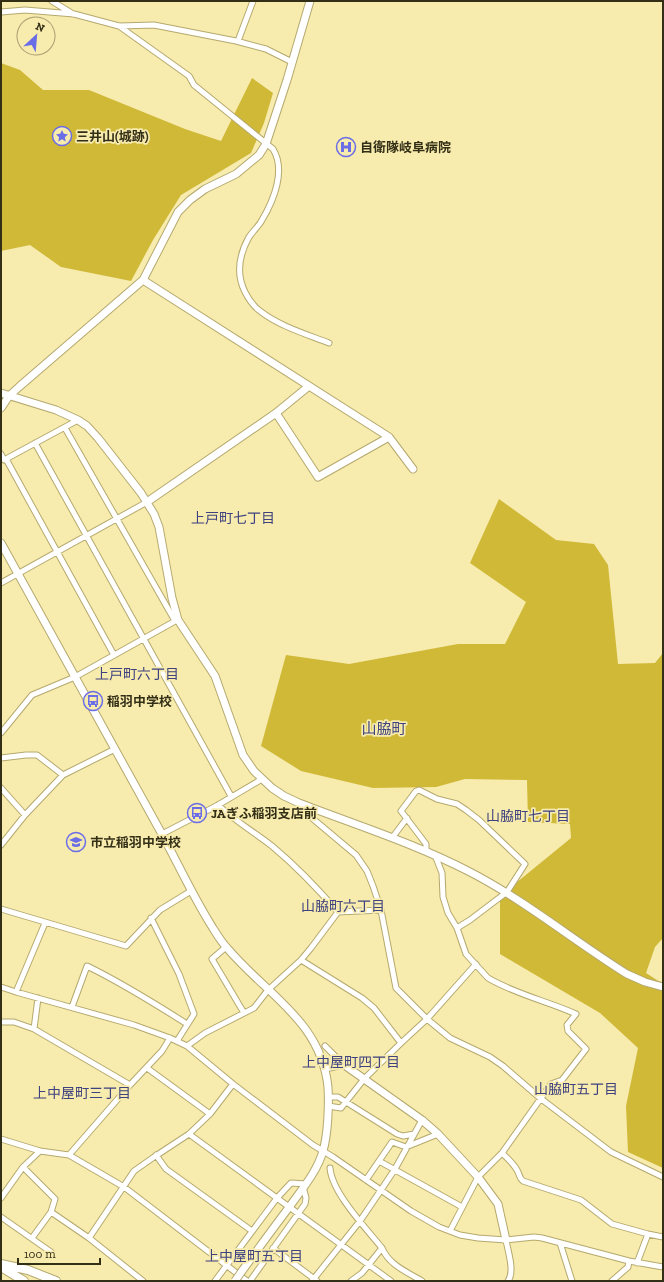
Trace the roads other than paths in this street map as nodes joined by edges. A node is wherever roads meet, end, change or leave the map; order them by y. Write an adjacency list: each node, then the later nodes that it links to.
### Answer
1 (52, 1): 5 (street)
2 (310, 1): 8 (street)
3 (251, 2): 7 (street)
4 (1, 12): 5 (street)
5 (74, 14): 6 (street)
6 (119, 26): 7 (street); 9 (street)
7 (238, 41): 8 (street)
8 (292, 62): 9 (street)
9 (266, 144): 10 (street); 11 (street)
10 (143, 280): 12 (street); 14 (street)
11 (329, 343)
12 (309, 386): 16 (street); 19 (street)
13 (1, 393): 14 (street)
14 (9, 396): 15 (street); 17 (street)
15 (1, 408)
16 (276, 413): 19 (street); 24 (street)
17 (78, 420): 18 (street); 24 (street)
18 (65, 428): 20 (street); 25 (street)
19 (389, 437): 23 (street)
20 (36, 444): 22 (street); 26 (street)
21 (1, 454): 22 (street)
22 (4, 461): 28 (street)
23 (413, 469)
24 (147, 502): 25 (street); 31 (street)
25 (117, 519): 26 (street); 31 (street)
26 (87, 536): 28 (street); 32 (street)
27 (1, 543): 29 (street)
28 (57, 552): 29 (street); 33 (street)
29 (18, 574): 30 (street); 34 (street)
30 (1, 584)
31 (177, 620): 32 (street); 39 (street)
32 (144, 639): 33 (street); 41 (street)
33 (114, 655): 34 (street)
34 (75, 677): 35 (street); 36 (street)
35 (1, 731)
36 (115, 749): 38 (street); 46 (street)
37 (1, 758): 38 (street)
38 (63, 775): 44 (street)
39 (262, 779): 41 (street); 42 (street)
40 (1, 788): 44 (street)
41 (232, 796): 43 (street)
42 (299, 803): 47 (street); 54 (street)
43 (218, 805): 46 (street); 55 (street)
44 (26, 815): 48 (street)
45 (407, 818): 47 (street); 49 (street); 52 (street)
46 (162, 834): 51 (street)
47 (392, 838): 49 (street)
48 (1, 846)
49 (426, 851): 50 (street)
50 (435, 855): 52 (street); 58 (street)
51 (191, 891): 56 (street); 59 (street)
52 (507, 892): 58 (street); 63 (street)
53 (1, 909): 57 (street)
54 (381, 910): 55 (street); 69 (street)
55 (338, 912): 60 (street)
56 (151, 918): 57 (street); 71 (street)
57 (45, 923): 65 (street)
58 (457, 928): 61 (street)
59 (226, 947): 64 (street); 68 (street)
60 (301, 960): 64 (street); 75 (street)
61 (476, 964): 69 (street); 85 (street)
62 (1, 987): 65 (street)
63 (663, 987)
64 (268, 990): 68 (street); 80 (street)
65 (16, 992): 66 (street)
66 (38, 998): 67 (street); 72 (street)
67 (72, 1007): 71 (street); 73 (street)
68 (244, 1013): 76 (street)
69 (427, 1019): 75 (street); 85 (street)
70 (1, 1022): 72 (street)
71 (187, 1024): 74 (street)
72 (34, 1029): 83 (street)
73 (170, 1038): 74 (street); 79 (street)
74 (177, 1041): 76 (street)
75 (400, 1043): 81 (street)
76 (187, 1046): 82 (street)
77 (325, 1046): 78 (street)
78 (343, 1064): 80 (street); 81 (street)
79 (147, 1068): 83 (street); 88 (street)
80 (324, 1068): 84 (street)
81 (364, 1079): 86 (street); 89 (street)
82 (233, 1084): 88 (street); 95 (street)
83 (130, 1085): 98 (street)
84 (328, 1097): 86 (street); 87 (street)
85 (540, 1098): 97 (street); 105 (street)
86 (346, 1102): 87 (street); 91 (street)
87 (328, 1106): 95 (street)
88 (210, 1114): 90 (street)
89 (422, 1120): 91 (street); 92 (street)
90 (190, 1134): 99 (street); 111 (street)
91 (414, 1134): 94 (street)
92 (438, 1134): 94 (street); 104 (street)
93 (2, 1141): 96 (street)
94 (406, 1147): 100 (street); 103 (street)
95 (323, 1151): 106 (street); 107 (street)
96 (40, 1152): 98 (street); 101 (street)
97 (502, 1154): 104 (street); 120 (street)
98 (69, 1155): 108 (street)
99 (156, 1156): 108 (street); 118 (street)
100 (379, 1161): 103 (street); 106 (street)
101 (23, 1167): 110 (street); 114 (street)
102 (330, 1168): 117 (street)
103 (395, 1169): 109 (street); 113 (street)
104 (478, 1176): 113 (street); 124 (street)
105 (663, 1178)
106 (366, 1180): 109 (street)
107 (305, 1186): 111 (street); 112 (street); 115 (street)
108 (124, 1187): 123 (street); 134 (street)
109 (381, 1190): 117 (street); 119 (street)
110 (1, 1198)
111 (277, 1198): 112 (street); 118 (street)
112 (290, 1206): 115 (street); 141 (street, bridge)
113 (462, 1207): 119 (street)
114 (51, 1212): 122 (street); 123 (street)
115 (298, 1213): 126 (street); 127 (street)
116 (1, 1217): 122 (street)
117 (360, 1221): 126 (street); 128 (street)
118 (252, 1231): 134 (street)
119 (450, 1231): 124 (street)
120 (648, 1234): 121 (street); 131 (street)
121 (663, 1237)
122 (32, 1238): 129 (street)
123 (89, 1238): 139 (street)
124 (506, 1240): 125 (street); 146 (street)
125 (560, 1243): 130 (street); 147 (street)
126 (341, 1244): 133 (street); 136 (street)
127 (273, 1248): 136 (street); 142 (street)
128 (382, 1248): 133 (street); 145 (street)
129 (52, 1252)
130 (629, 1261): 131 (street); 148 (street)
131 (637, 1263): 135 (street)
132 (1, 1265): 137 (main road); 138 (main road)
133 (369, 1265): 143 (street); 144 (street)
134 (226, 1266): 140 (street); 142 (street)
135 (663, 1267)
136 (314, 1280)
137 (24, 1281)
138 (56, 1281)
139 (143, 1281)
140 (215, 1281)
141 (235, 1281)
142 (249, 1281)
143 (351, 1281)
144 (391, 1281)
145 (422, 1281)
146 (508, 1281)
147 (572, 1281)
148 (612, 1281)

